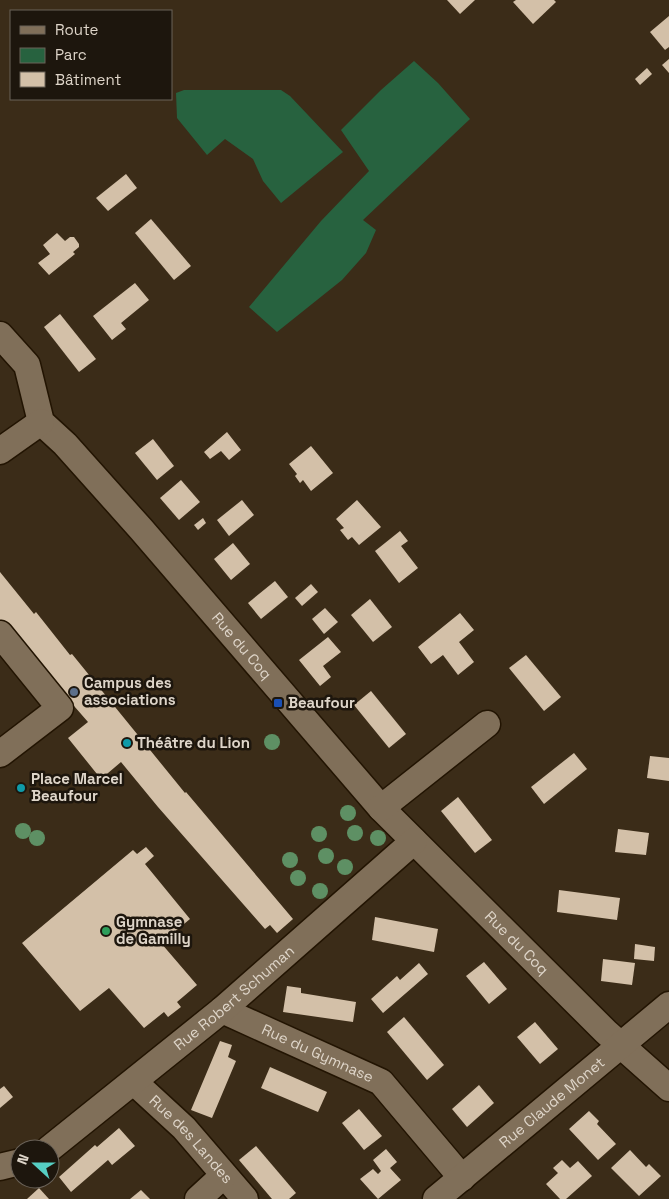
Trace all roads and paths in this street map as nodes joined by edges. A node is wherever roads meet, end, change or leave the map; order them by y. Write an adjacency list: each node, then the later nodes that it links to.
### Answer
1 (0, 335): 2 (street)
2 (40, 422): 3 (street); 7 (street, Rue du Coq)
3 (0, 451)
4 (0, 634): 6 (street)
5 (487, 724): 7 (street)
6 (0, 754)
7 (381, 808): 8 (street, Rue du Coq)
8 (414, 841): 10 (street, Rue Robert Schuman); 11 (street, Rue du Coq)
9 (669, 1001): 11 (street, Rue Claude Monet)
10 (222, 1010): 12 (street, Rue Robert Schuman); 16 (street, Rue du Gymnase)
11 (620, 1046): 13 (street, Rue du Coq); 16 (street, Rue Claude Monet)
12 (134, 1082): 14 (street, Rue Robert Schuman); 15 (street, Rue des Landes)
13 (669, 1088)
14 (60, 1140)
15 (224, 1174): 17 (street); 18 (street, Rue des Landes)
16 (462, 1178): 19 (street, Rue Claude Monet)
17 (198, 1199)
18 (245, 1199)
19 (436, 1199)

